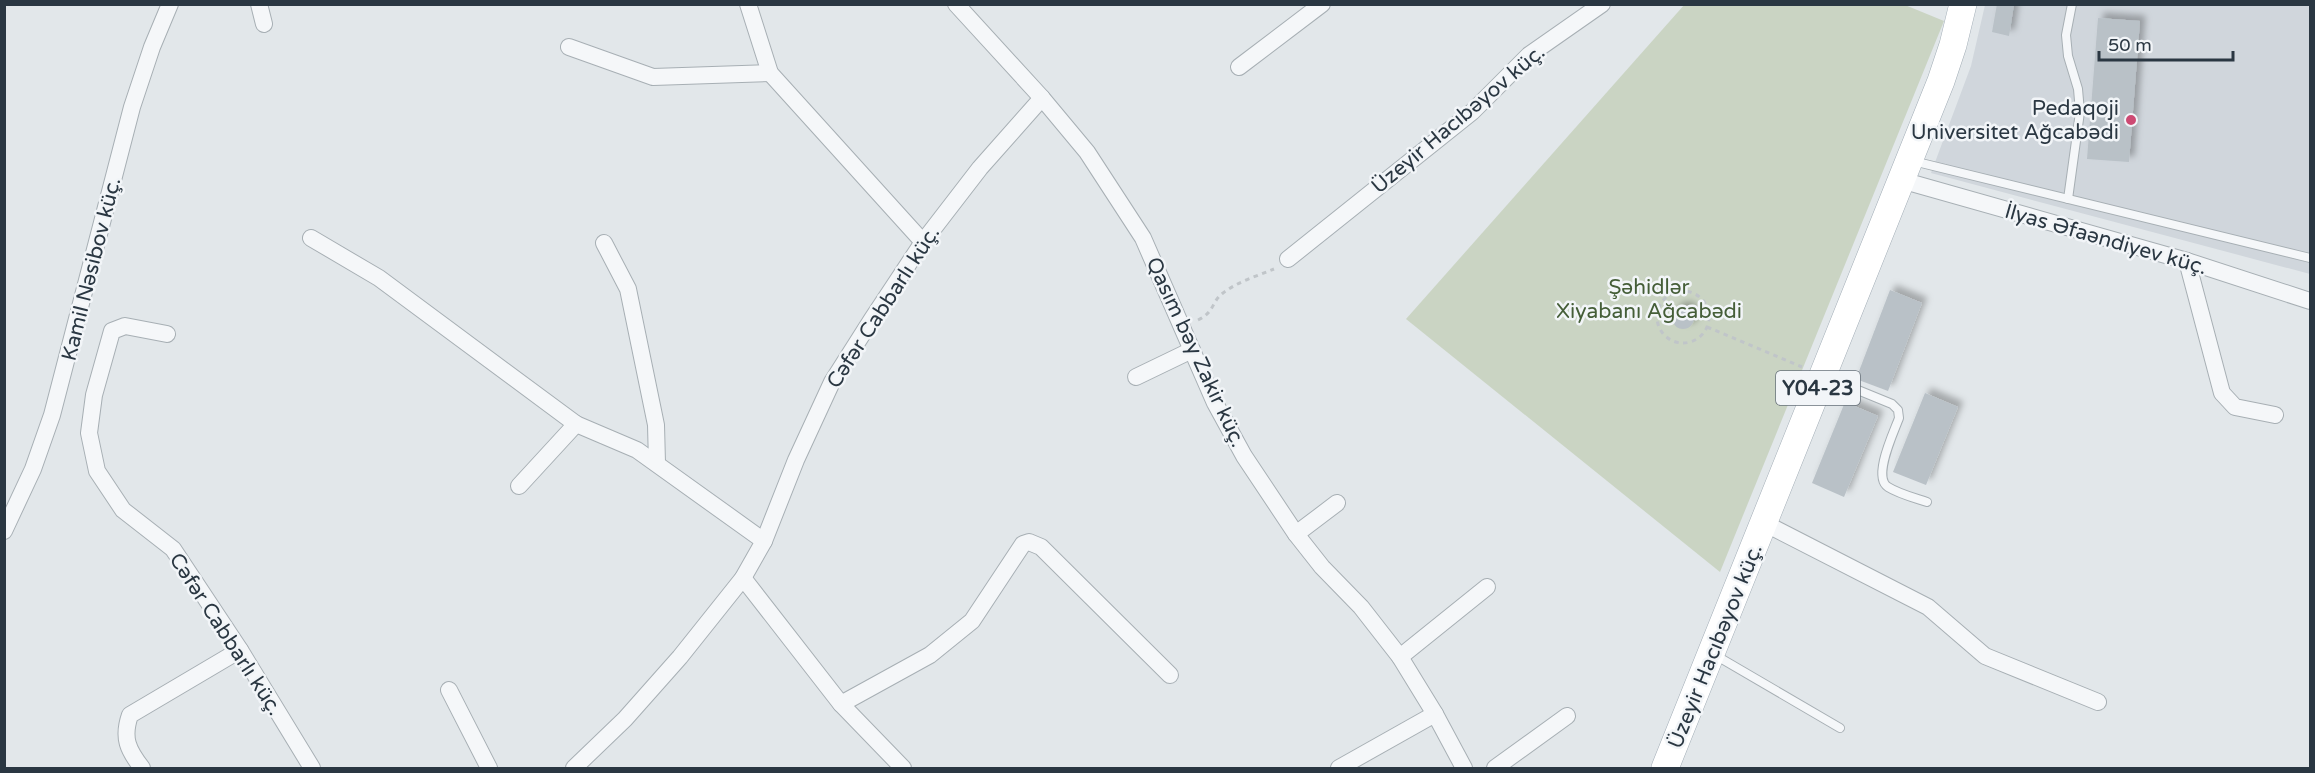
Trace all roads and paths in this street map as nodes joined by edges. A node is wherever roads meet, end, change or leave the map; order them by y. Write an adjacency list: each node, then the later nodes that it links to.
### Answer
1 (170, 4): 36 (street, Kamil Nəsibov küç.)
2 (259, 4): 9 (street)
3 (748, 4): 12 (street)
4 (956, 4): 13 (street, Qasım bəy Zakir küç.)
5 (1322, 4): 11 (street)
6 (1602, 4): 20 (street, Üzeyir Hacıbəyov küç.)
7 (1963, 4): 14 (main road, Üzeyir Hacıbəyov küç. / Y04-23)
8 (2072, 4): 15 (lane)
9 (264, 24)
10 (569, 47): 12 (street)
11 (1239, 67)
12 (770, 74): 17 (street)
13 (1042, 98): 17 (street, Cəfər Cabbarlı küç.); 23 (street, Qasım bəy Zakir küç.)
14 (1905, 170): 15 (lane); 21 (street, İlyas Əfaəndiyev küç.); 27 (main road, Üzeyir Hacıbəyov küç. / Y04-23)
15 (2068, 199): 19 (lane)
16 (311, 238): 30 (street)
17 (923, 242): 38 (street, Cəfər Cabbarlı küç.)
18 (603, 243): 31 (street)
19 (2310, 258)
20 (1288, 259): 23 (path)
21 (2187, 261): 22 (street, İlyas Əfaəndiyev küç.); 29 (street)
22 (2310, 301)
23 (1182, 327): 26 (street, Qasım bəy Zakir küç.)
24 (1707, 327): 24 (path); 27 (path)
25 (167, 334): 41 (street, Cəfər Cabbarlı küç.)
26 (1192, 350): 28 (street); 37 (street, Qasım bəy Zakir küç.)
27 (1823, 376): 34 (lane); 35 (main road, Üzeyir Hacıbəyov küç. / Y04-23)
28 (1136, 377)
29 (2275, 415)
30 (576, 424): 31 (street); 32 (street)
31 (657, 464): 38 (street)
32 (519, 486)
33 (1337, 502): 37 (street)
34 (1927, 502)
35 (1764, 523): 42 (main road, Üzeyir Hacıbəyov küç. / Y04-23); 46 (street, Üzeyir Hacıbəyov küç.)
36 (4, 531)
37 (1296, 534): 43 (street, Qasım bəy Zakir küç.)
38 (764, 541): 39 (street, Cəfər Cabbarlı küç.)
39 (743, 578): 47 (street); 54 (street, Cəfər Cabbarlı küç.)
40 (1487, 587): 43 (street)
41 (240, 650): 51 (street); 52 (street, Cəfər Cabbarlı küç.)
42 (1712, 653): 50 (lane); 59 (main road, Üzeyir Hacıbəyov küç. / Y04-23)
43 (1400, 657): 48 (street, Qasım bəy Zakir küç.)
44 (1170, 675): 47 (street)
45 (448, 690): 53 (street)
46 (2098, 702)
47 (841, 704): 55 (street)
48 (1435, 714): 56 (street); 57 (street, Qasım bəy Zakir küç.)
49 (1567, 716): 58 (street)
50 (1840, 728)
51 (142, 768)
52 (312, 768)
53 (489, 768)
54 (574, 768)
55 (903, 768)
56 (1339, 768)
57 (1464, 768)
58 (1495, 768)
59 (1665, 768)

